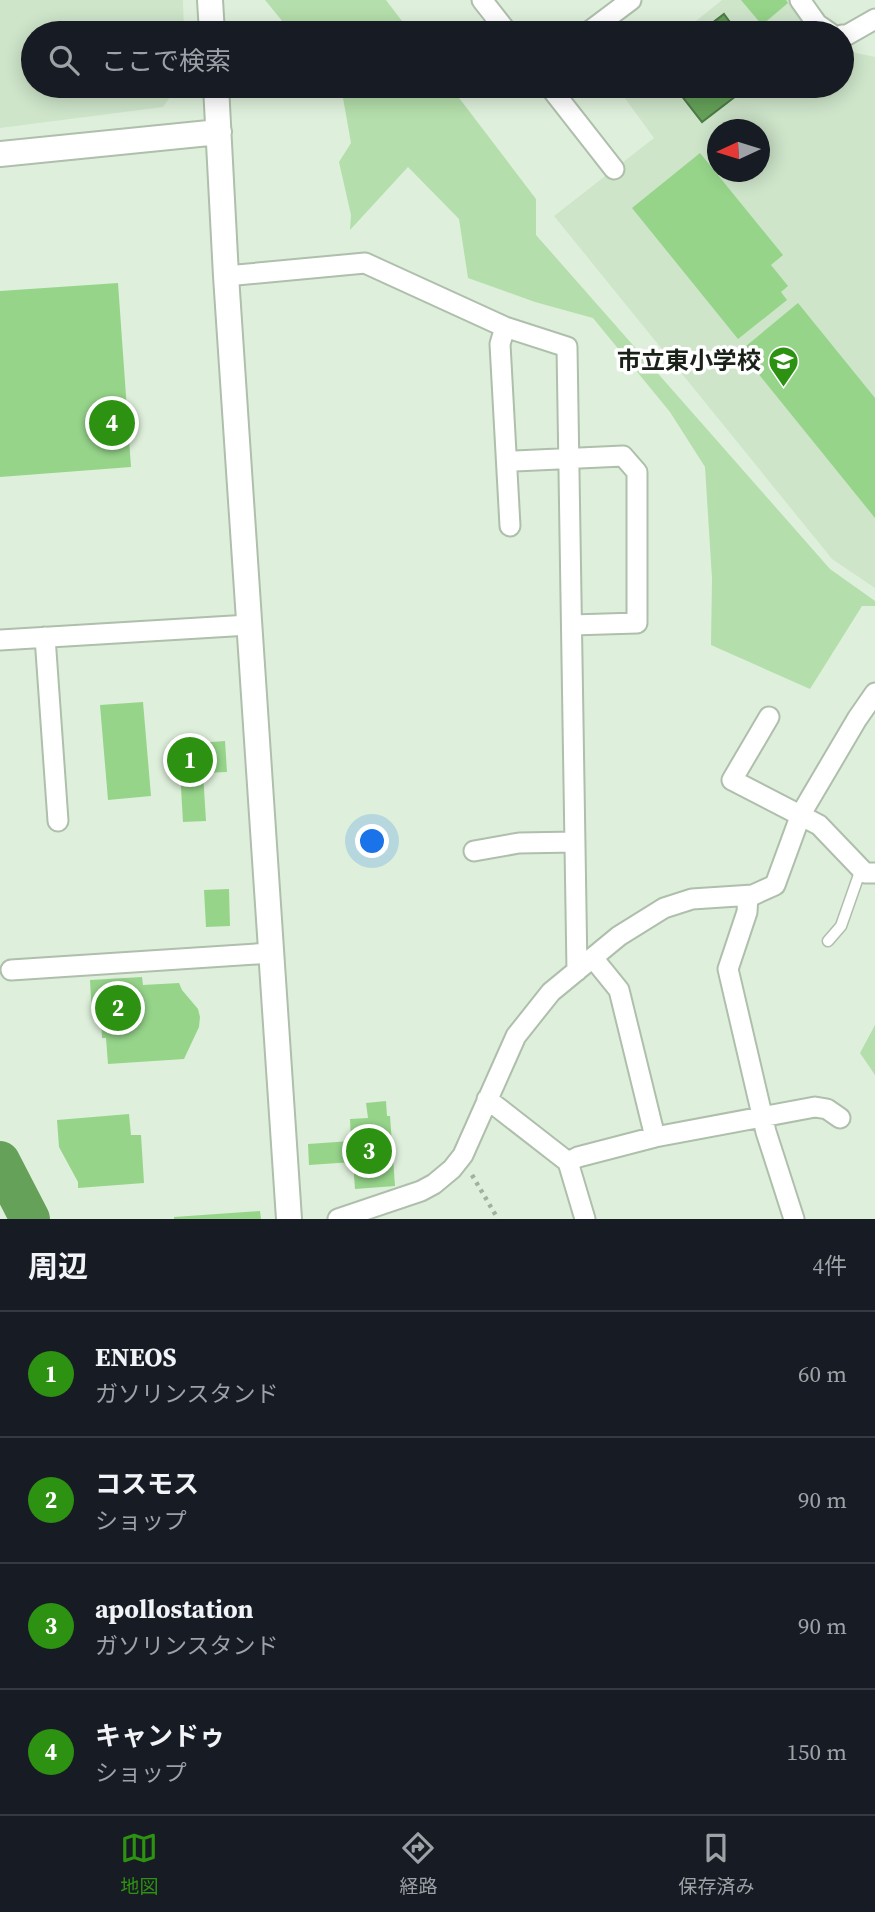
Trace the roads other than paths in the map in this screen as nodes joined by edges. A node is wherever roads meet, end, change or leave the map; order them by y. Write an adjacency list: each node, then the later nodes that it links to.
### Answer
1 (210, 0): 6 (street)
2 (482, 0): 7 (street)
3 (631, 0): 8 (street)
4 (800, 0): 9 (street)
5 (875, 19): 10 (street)
6 (211, 21)
7 (499, 21)
8 (603, 21)
9 (815, 21)
10 (854, 31)
11 (217, 98): 13 (street)
12 (558, 98): 15 (street)
13 (219, 132): 14 (street); 16 (street)
14 (0, 154)
15 (614, 169)
16 (226, 276): 17 (street); 21 (street)
17 (505, 327): 18 (street); 19 (street)
18 (507, 459): 19 (street); 20 (street)
19 (569, 459): 22 (street); 22 (street)
20 (510, 526)
21 (249, 625): 23 (street); 34 (street)
22 (572, 625): 29 (street)
23 (45, 637): 24 (street); 28 (street)
24 (0, 640)
25 (872, 702): 27 (street)
26 (769, 717): 27 (street)
27 (800, 814): 31 (street); 32 (street)
28 (58, 821)
29 (575, 842): 30 (street); 37 (street)
30 (474, 851)
31 (868, 871): 33 (lane)
32 (748, 896): 35 (street); 39 (street)
33 (828, 941)
34 (271, 953): 36 (street); 43 (street)
35 (593, 958): 37 (street); 41 (street)
36 (11, 970)
37 (577, 971): 38 (street)
38 (487, 1099): 42 (street); 44 (street)
39 (763, 1117): 40 (street); 41 (street); 46 (street)
40 (840, 1118)
41 (654, 1137): 42 (street)
42 (568, 1162): 45 (street)
43 (289, 1219)
44 (338, 1219)
45 (585, 1219)
46 (794, 1219)

